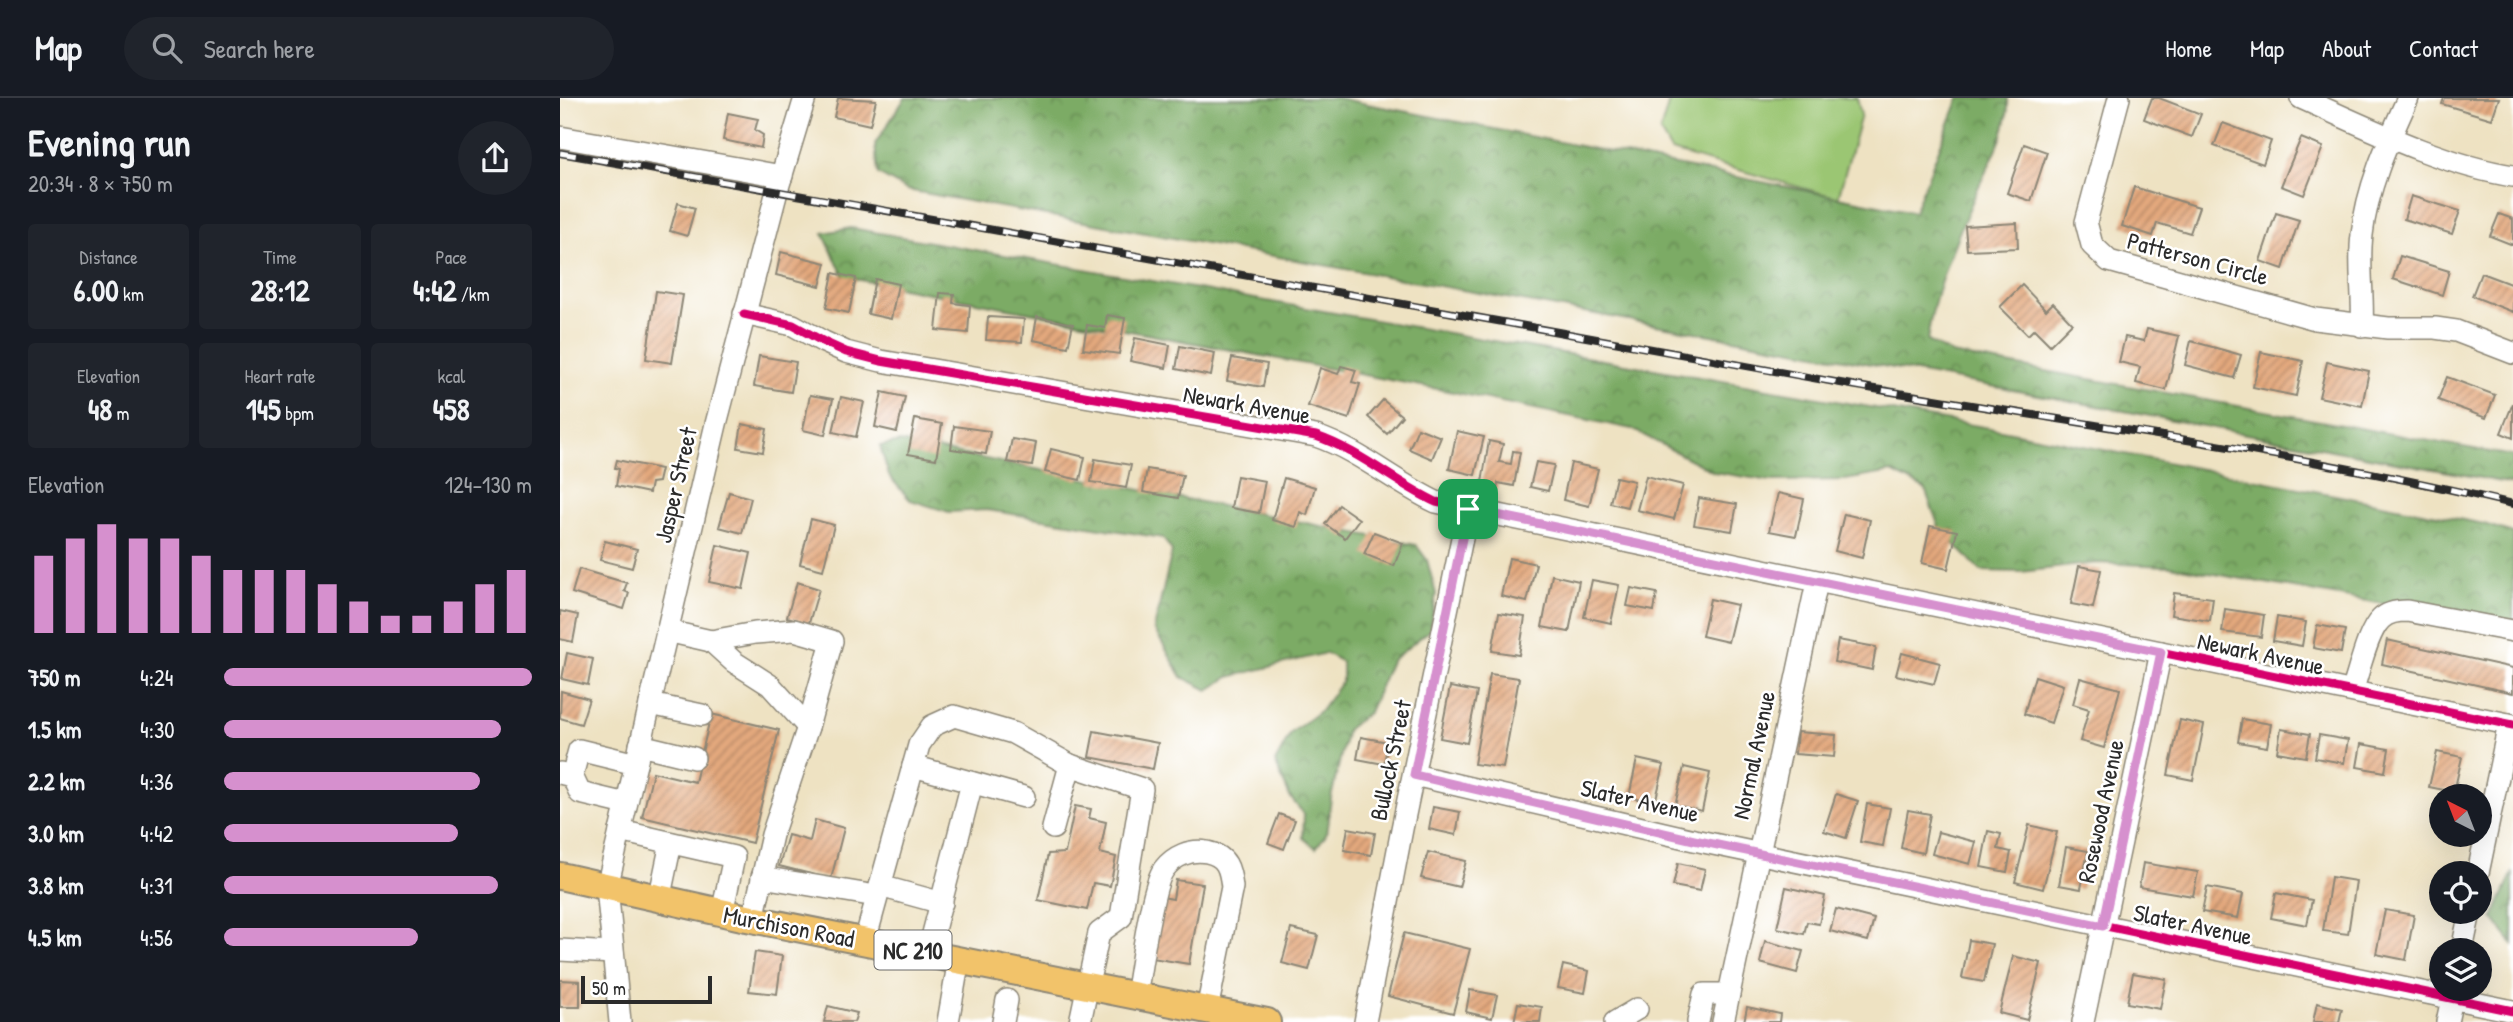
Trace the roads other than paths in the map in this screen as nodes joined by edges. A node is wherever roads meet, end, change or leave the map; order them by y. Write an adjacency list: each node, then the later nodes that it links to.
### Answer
1 (805, 98): 7 (street, Jasper Street)
2 (2119, 98): 10 (street, Patterson Circle)
3 (2301, 98): 6 (street)
4 (2408, 98): 6 (street)
5 (560, 137): 7 (street)
6 (2390, 137): 8 (street); 10 (street)
7 (782, 176): 9 (street, Jasper Street)
8 (2513, 176)
9 (744, 314): 12 (street, Newark Avenue); 14 (street, Jasper Street)
10 (2362, 326): 11 (street, Patterson Circle)
11 (2513, 353)
12 (1468, 509): 13 (street, Newark Avenue); 28 (street, Bullock Street)
13 (1817, 582): 17 (street, Newark Avenue); 35 (street, Normal Avenue)
14 (667, 631): 16 (street); 19 (street, Jasper Street)
15 (2513, 632): 18 (street)
16 (711, 641): 22 (street); 22 (street)
17 (2161, 652): 18 (street, Newark Avenue); 45 (street, Rosewood Avenue)
18 (2352, 691): 21 (street, Newark Avenue)
19 (650, 704): 20 (street); 23 (street, Jasper Street)
20 (702, 715)
21 (2511, 725): 36 (street)
22 (808, 727): 38 (street)
23 (638, 755): 24 (street); 27 (street); 31 (street, Jasper Street)
24 (694, 758)
25 (1070, 765): 26 (street); 32 (street); 51 (street)
26 (913, 766): 29 (street); 40 (street)
27 (566, 775): 31 (street)
28 (1414, 775): 35 (street, Slater Avenue); 66 (street, Bullock Street)
29 (972, 783): 30 (street); 42 (street)
30 (1024, 797)
31 (626, 804): 33 (street, Jasper Street)
32 (1053, 828)
33 (620, 831): 34 (street); 39 (street, Jasper Street)
34 (671, 843): 41 (street); 43 (street)
35 (1759, 853): 45 (street, Slater Avenue); 53 (street, Normal Avenue)
36 (2481, 861)
37 (560, 876): 39 (main road, Murchison Road / NC 210)
38 (762, 877): 40 (street); 44 (street)
39 (607, 887): 41 (main road, Murchison Road / NC 210); 48 (street, Jasper Street)
40 (878, 891): 42 (street); 46 (street)
41 (659, 900): 43 (main road, Murchison Road / NC 210)
42 (942, 904): 49 (street)
43 (722, 913): 44 (main road, Murchison Road / NC 210)
44 (753, 919): 46 (main road, Murchison Road / NC 210)
45 (2103, 926): 52 (street, Slater Avenue); 70 (street, Rosewood Avenue)
46 (865, 941): 49 (main road, Murchison Road / NC 210)
47 (560, 950): 48 (street)
48 (613, 953): 61 (street, Jasper Street)
49 (928, 953): 50 (main road, Murchison Road / NC 210)
50 (959, 959): 51 (main road, Murchison Road / NC 210); 62 (street)
51 (1088, 985): 54 (main road, Murchison Road / NC 210); 64 (street)
52 (2429, 988)
53 (1729, 994): 68 (street); 69 (street, Normal Avenue)
54 (1136, 995): 59 (main road, Murchison Road / NC 210); 59 (street)
55 (1007, 1000): 63 (street)
56 (2451, 1001): 71 (street)
57 (2480, 1001): 60 (street, Slater Avenue)
58 (1637, 1009): 67 (street)
59 (1207, 1010): 65 (main road, Murchison Road / NC 210)
60 (2513, 1011)
61 (620, 1022)
62 (948, 1022)
63 (1003, 1022)
64 (1080, 1022)
65 (1266, 1022)
66 (1365, 1022)
67 (1615, 1022)
68 (1698, 1022)
69 (1723, 1022)
70 (2083, 1022)
71 (2447, 1022)

